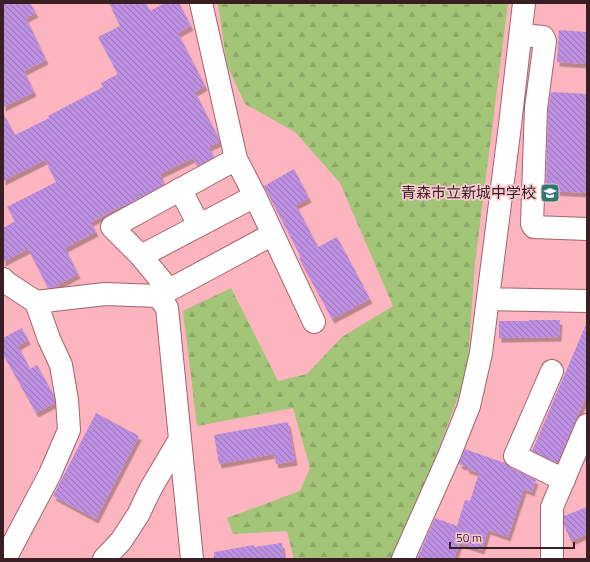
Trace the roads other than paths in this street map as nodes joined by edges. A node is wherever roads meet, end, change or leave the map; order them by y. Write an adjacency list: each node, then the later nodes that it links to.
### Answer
1 (202, 3): 4 (street)
2 (524, 3): 3 (street)
3 (521, 35): 8 (street); 13 (street)
4 (236, 159): 5 (street); 6 (street)
5 (180, 190): 7 (street); 10 (street)
6 (255, 196): 7 (street); 9 (street)
7 (199, 225): 10 (street)
8 (587, 229)
9 (273, 234): 12 (street); 16 (street)
10 (141, 256): 12 (street)
11 (3, 278): 15 (street)
12 (164, 293): 15 (street); 19 (street)
13 (488, 299): 14 (street); 24 (street)
14 (587, 300)
15 (36, 302): 21 (street)
16 (314, 322)
17 (552, 371): 20 (street)
18 (587, 425): 20 (street)
19 (180, 439): 22 (street); 23 (street)
20 (564, 480): 25 (street)
21 (5, 559)
22 (104, 559)
23 (192, 559)
24 (403, 559)
25 (552, 559)

